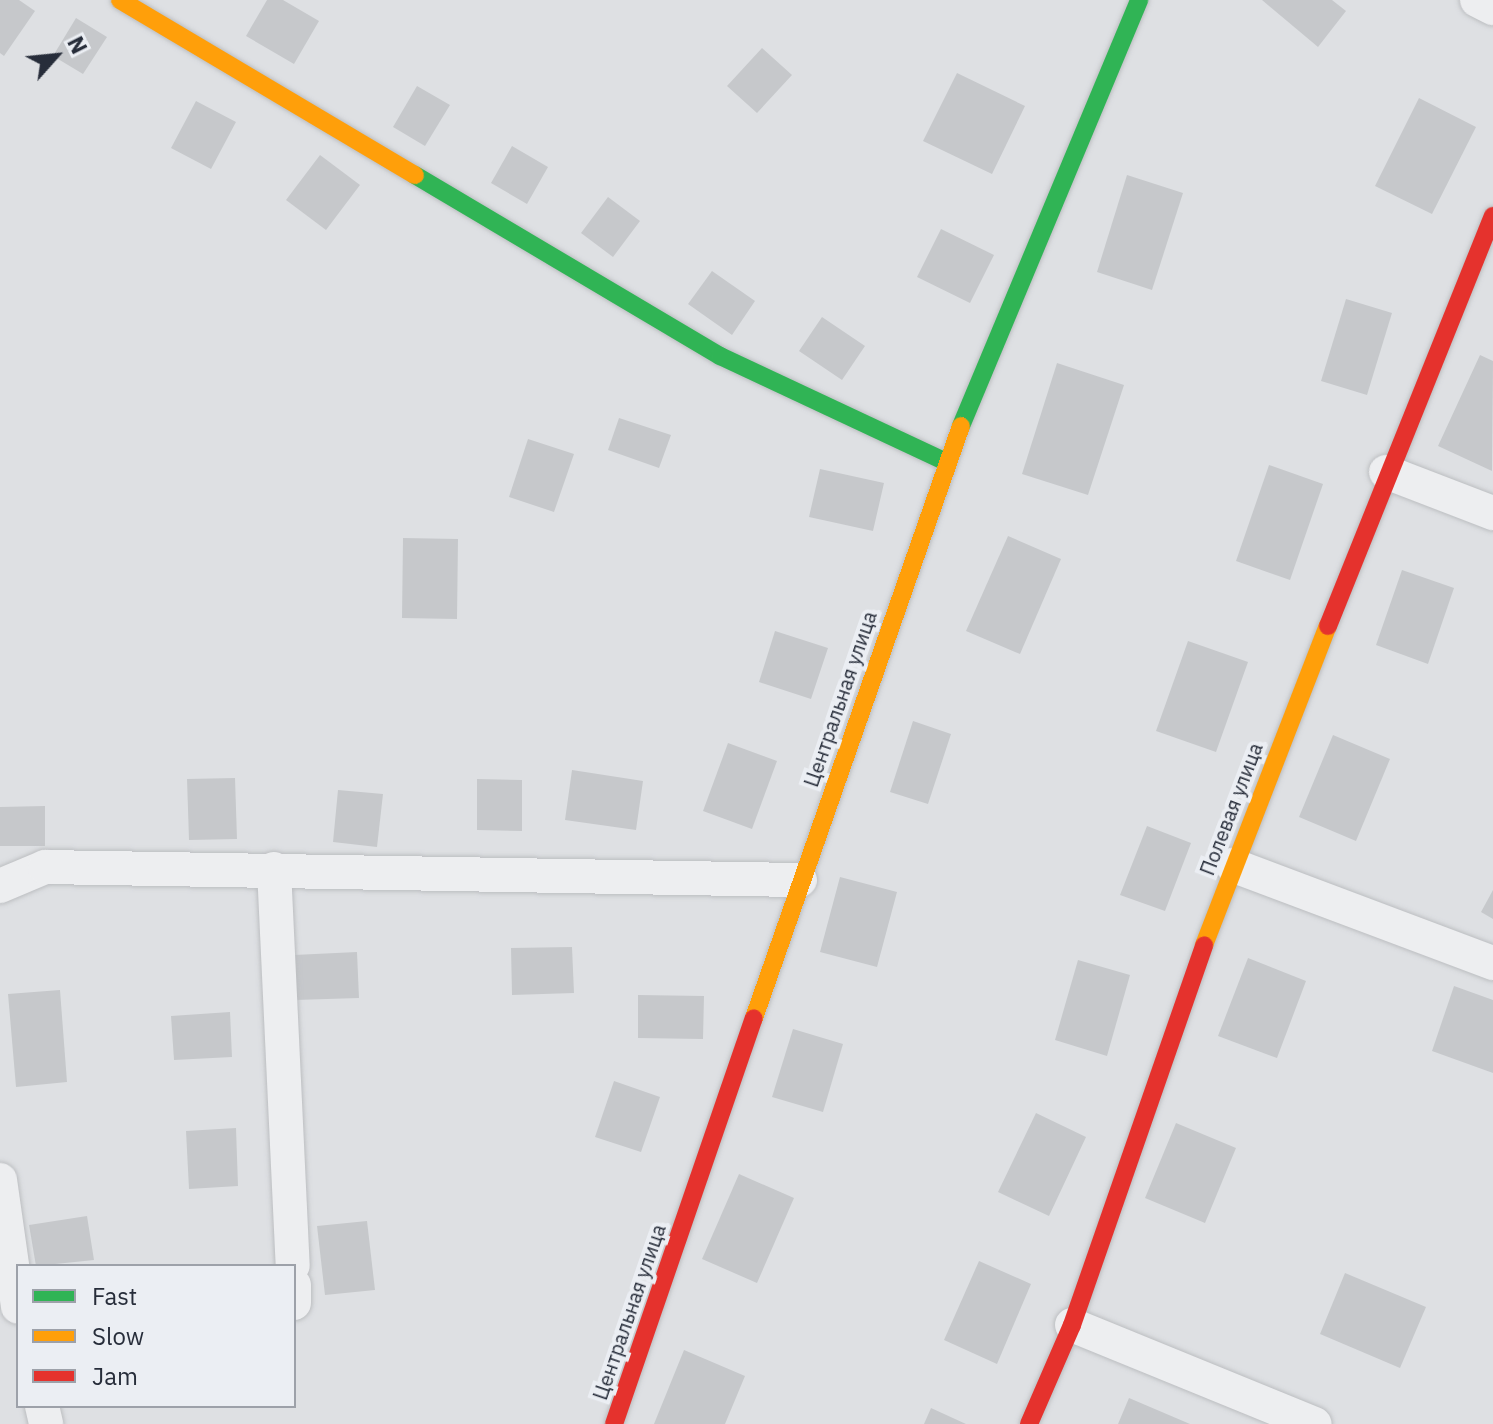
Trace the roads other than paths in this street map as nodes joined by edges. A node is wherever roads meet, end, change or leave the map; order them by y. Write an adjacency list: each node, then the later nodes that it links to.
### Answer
1 (120, 0): 6 (street)
2 (1139, 0): 6 (street, Центральная улица)
3 (1477, 0): 4 (street)
4 (1493, 8)
5 (1493, 216): 7 (street, Полевая улица)
6 (946, 462): 11 (street, Центральная улица)
7 (1386, 472): 8 (street); 9 (street, Полевая улица)
8 (1493, 513)
9 (1232, 865): 13 (street); 17 (street, Полевая улица)
10 (274, 869): 11 (street); 12 (street); 15 (street)
11 (800, 880): 18 (street, Центральная улица)
12 (0, 886)
13 (1493, 963)
14 (0, 1180): 16 (street)
15 (293, 1264)
16 (11, 1294)
17 (1072, 1325): 19 (street, Полевая улица); 20 (street)
18 (614, 1424)
19 (1029, 1424)
20 (1315, 1424)

